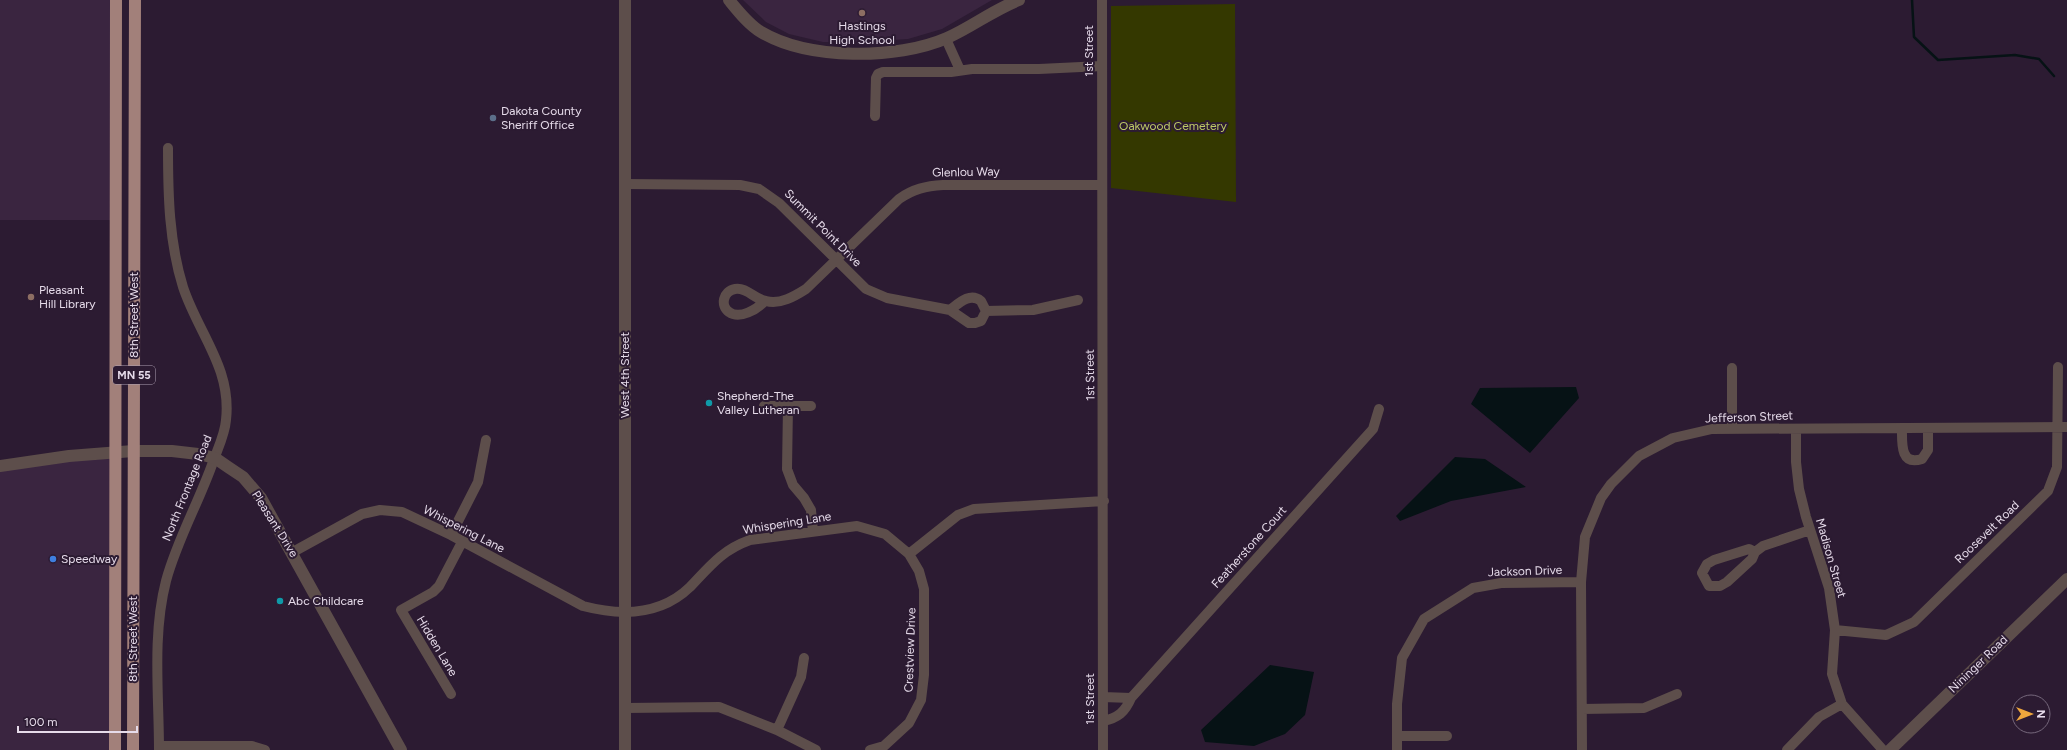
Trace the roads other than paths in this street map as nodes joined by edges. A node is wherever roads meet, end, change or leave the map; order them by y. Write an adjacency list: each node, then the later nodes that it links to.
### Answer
1 (116, 0): 32 (highway, 8th Street West / MN 55)
2 (135, 0): 31 (highway, 8th Street West / MN 55)
3 (625, 0): 12 (street, West 4th Street)
4 (729, 0): 7 (street)
5 (1019, 0): 7 (street)
6 (1102, 0): 8 (street, 1st Street)
7 (946, 39): 9 (street)
8 (1102, 66): 9 (street); 13 (street, 1st Street)
9 (960, 70): 10 (street)
10 (875, 116)
11 (168, 148): 33 (street, North Frontage Road)
12 (625, 184): 14 (street, Summit Point Drive); 45 (street, West 4th Street)
13 (1101, 185): 14 (street, Glenlou Way); 35 (street, 1st Street)
14 (835, 259): 16 (street, Glenlou Way); 17 (street, Summit Point Drive)
15 (1078, 300): 18 (street)
16 (765, 301)
17 (950, 310): 18 (street); 18 (street)
18 (986, 311)
19 (2058, 367): 25 (street, Roosevelt Road)
20 (1732, 368): 28 (street)
21 (764, 406): 22 (street)
22 (788, 406): 23 (street); 37 (street)
23 (811, 406)
24 (1378, 409): 51 (street, Featherstone Court)
25 (2062, 427): 27 (street, Jefferson Street); 46 (street, Roosevelt Road)
26 (1902, 428): 27 (street, Jefferson Street); 27 (street); 29 (street, Jefferson Street)
27 (1928, 428)
28 (1732, 429): 29 (street, Jefferson Street); 44 (street, Jefferson Street)
29 (1796, 429): 36 (street, Madison Street)
30 (486, 440): 38 (street)
31 (133, 452): 32 (street, Pleasant Drive); 33 (street, Pleasant Drive); 61 (highway, 8th Street West / MN 55)
32 (116, 453): 34 (street, Pleasant Drive); 60 (highway, 8th Street West / MN 55)
33 (215, 458): 40 (street, Pleasant Drive); 59 (street, North Frontage Road)
34 (0, 466)
35 (1104, 502): 42 (street); 50 (street, 1st Street)
36 (1810, 530): 41 (street); 46 (street, Madison Street)
37 (813, 532): 42 (street, Whispering Lane); 45 (street, Whispering Lane)
38 (451, 535): 39 (street, Whispering Lane); 40 (street, Whispering Lane)
39 (462, 542): 45 (street, Whispering Lane); 48 (street, Hidden Lane)
40 (293, 552): 63 (street, Pleasant Drive)
41 (1756, 552): 41 (street)
42 (909, 554): 66 (street, Crestview Drive)
43 (2067, 579): 72 (street, Nininger Road)
44 (1581, 582): 54 (street, Jefferson Street); 57 (street, Jackson Drive)
45 (624, 612): 53 (street, West 4th Street)
46 (1835, 630): 52 (street, Madison Street)
47 (804, 658): 56 (street)
48 (451, 694)
49 (1677, 694): 54 (street)
50 (1103, 697): 51 (street); 55 (street, 1st Street)
51 (1131, 698): 55 (street, Featherstone Court)
52 (1842, 704): 70 (street); 71 (street, Madison Street)
53 (625, 708): 56 (street); 64 (street, West 4th Street)
54 (1582, 709): 69 (street, Jefferson Street)
55 (1103, 720): 67 (street, 1st Street)
56 (777, 730): 65 (street)
57 (1397, 736): 58 (street); 68 (street, Jackson Drive)
58 (1447, 736)
59 (159, 748): 62 (street)
60 (116, 750)
61 (133, 750)
62 (265, 750)
63 (401, 750)
64 (625, 750)
65 (816, 750)
66 (870, 750)
67 (1103, 750)
68 (1397, 750)
69 (1582, 750)
70 (1787, 750)
71 (1883, 750)
72 (1890, 750)

